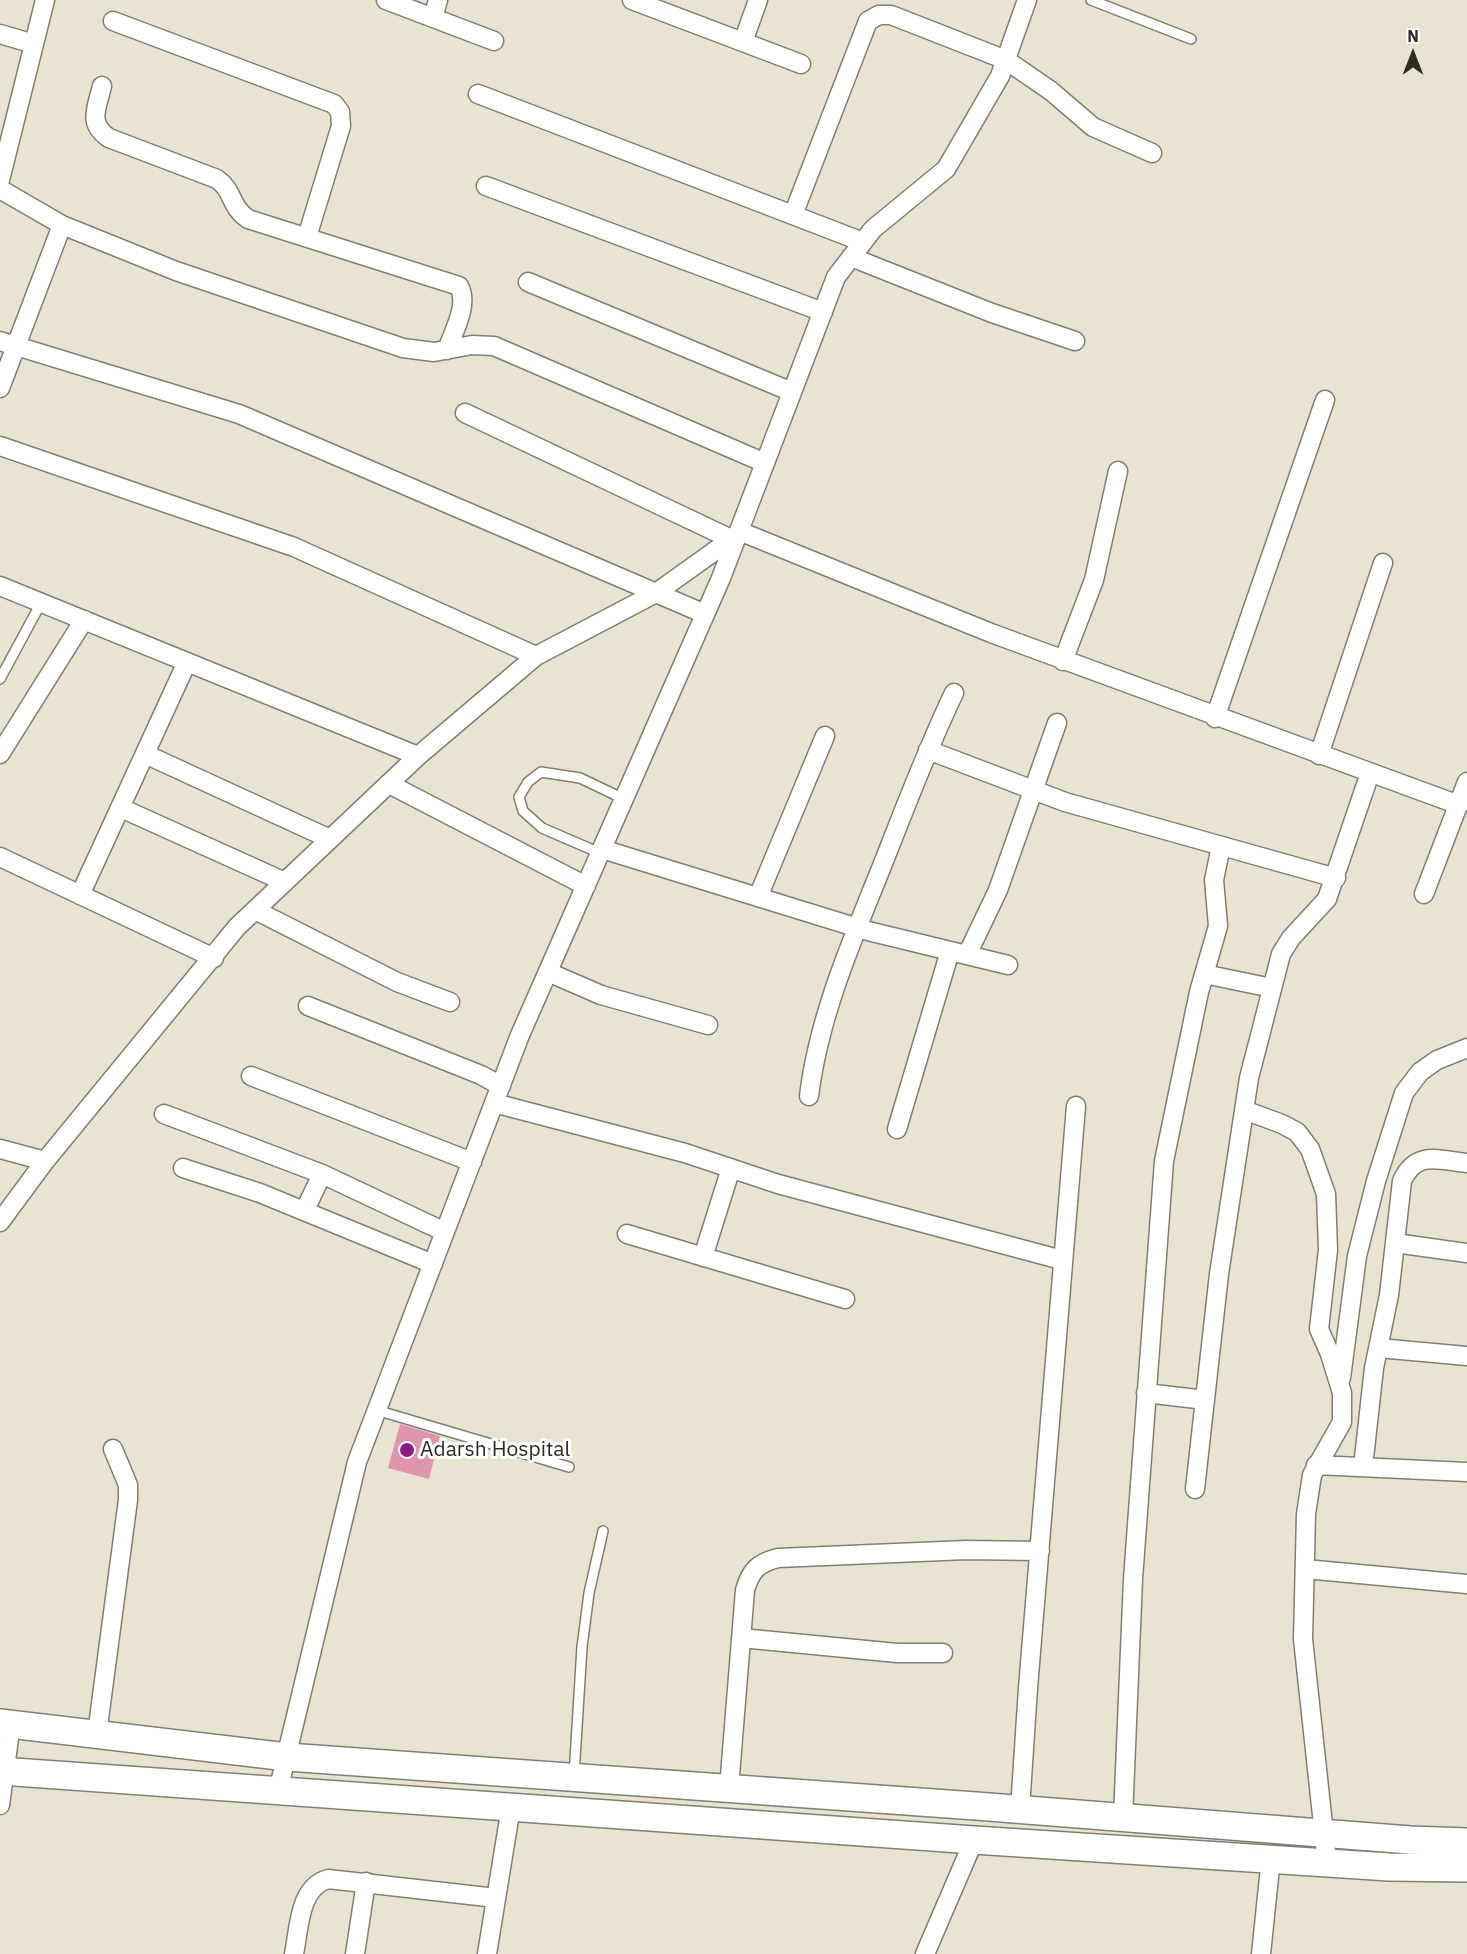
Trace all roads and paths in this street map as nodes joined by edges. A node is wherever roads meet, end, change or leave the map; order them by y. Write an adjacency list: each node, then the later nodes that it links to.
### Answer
1 (45, 0): 14 (street)
2 (386, 0): 8 (street)
3 (438, 0): 8 (street)
4 (632, 0): 13 (street)
5 (758, 0): 13 (street)
6 (1027, 0): 15 (street)
7 (1091, 0): 11 (lane)
8 (433, 18): 12 (street)
9 (113, 21): 25 (street)
10 (0, 34): 14 (street)
11 (1191, 39)
12 (494, 41)
13 (743, 42): 16 (street)
14 (34, 44): 20 (street)
15 (1006, 60): 19 (street); 23 (street); 26 (street)
16 (801, 64)
17 (102, 86): 25 (street)
18 (478, 94): 23 (street)
19 (1152, 153)
20 (0, 180)
21 (486, 186): 29 (street)
22 (0, 189): 24 (street)
23 (793, 215): 26 (street)
24 (62, 225): 31 (street); 32 (street)
25 (307, 237): 32 (street)
26 (863, 242): 27 (street)
27 (851, 257): 29 (street); 30 (street)
28 (528, 282): 34 (street)
29 (823, 312): 34 (street)
30 (1075, 341)
31 (7, 344): 33 (street); 43 (street)
32 (447, 350): 38 (street)
33 (0, 388)
34 (792, 392): 38 (street)
35 (1325, 400): 52 (street)
36 (465, 413): 40 (street)
37 (0, 446): 47 (street)
38 (765, 463): 40 (street)
39 (1118, 471): 48 (street)
40 (736, 535): 43 (street); 45 (street); 48 (street)
41 (1383, 563): 58 (street)
42 (0, 586): 44 (street)
43 (656, 593): 45 (street); 47 (street)
44 (41, 603): 46 (street); 50 (lane)
45 (705, 614): 64 (street)
46 (84, 620): 49 (street); 56 (street)
47 (536, 656): 59 (street)
48 (1063, 661): 52 (street)
49 (187, 662): 57 (street); 59 (street)
50 (0, 678)
51 (954, 693): 55 (street)
52 (1215, 718): 58 (street)
53 (1057, 723): 63 (street)
54 (825, 736): 76 (street)
55 (928, 750): 63 (street); 78 (street)
56 (0, 754)
57 (145, 754): 66 (street); 67 (street)
58 (1319, 755): 60 (street)
59 (418, 756): 62 (street)
60 (1370, 773): 65 (street); 71 (street)
61 (1467, 782): 65 (street)
62 (388, 784): 67 (street); 73 (street)
63 (1033, 790): 68 (street); 79 (street)
64 (624, 799): 69 (street); 69 (lane)
65 (1459, 805): 74 (street)
66 (121, 808): 72 (street); 75 (street)
67 (330, 839): 72 (street)
68 (1221, 846): 71 (street); 83 (street)
69 (601, 851): 73 (street); 76 (street)
70 (0, 857): 75 (street)
71 (1336, 878): 84 (street)
72 (285, 882): 77 (street)
73 (586, 886): 82 (street)
74 (1424, 894)
75 (80, 895): 80 (street)
76 (758, 897): 78 (street)
77 (255, 910): 80 (street); 85 (street)
78 (857, 928): 79 (street); 91 (street)
79 (959, 953): 81 (street); 96 (street)
80 (214, 958): 98 (street)
81 (1008, 965)
82 (548, 972): 87 (street); 90 (street)
83 (1204, 974): 84 (street); 117 (street)
84 (1272, 988): 94 (street)
85 (450, 1002)
86 (308, 1006): 90 (street)
87 (708, 1025)
88 (1467, 1048): 116 (street)
89 (251, 1076): 99 (street)
90 (501, 1086): 92 (street)
91 (809, 1096)
92 (494, 1103): 99 (street); 102 (street)
93 (1076, 1106): 111 (street)
94 (1244, 1110): 116 (street); 118 (street)
95 (164, 1114): 103 (street)
96 (897, 1129)
97 (0, 1149): 98 (street)
98 (45, 1161): 105 (street)
99 (472, 1162): 106 (street)
100 (1467, 1163): 108 (street)
101 (183, 1168): 104 (street)
102 (730, 1168): 110 (street); 111 (street)
103 (322, 1174): 104 (street); 106 (street)
104 (305, 1210): 112 (street)
105 (0, 1222)
106 (445, 1232): 112 (street)
107 (627, 1234): 110 (street)
108 (1395, 1243): 109 (street); 114 (street)
109 (1467, 1253)
110 (703, 1257): 113 (street)
111 (1062, 1260): 127 (street)
112 (433, 1264): 119 (street)
113 (846, 1299)
114 (1379, 1348): 115 (street); 123 (street)
115 (1467, 1356)
116 (1340, 1386): 121 (street)
117 (1146, 1393): 118 (street); 142 (street)
118 (1205, 1400): 125 (street)
119 (376, 1410): 122 (lane); 134 (street)
120 (113, 1449): 133 (street)
121 (1316, 1465): 123 (street); 128 (street)
122 (569, 1467)
123 (1364, 1467): 124 (street)
124 (1467, 1472)
125 (1195, 1490)
126 (603, 1531): 136 (lane)
127 (1040, 1551): 130 (street); 141 (street)
128 (1305, 1569): 129 (street); 143 (street)
129 (1467, 1584)
130 (741, 1638): 131 (street); 137 (street)
131 (943, 1653)
132 (6, 1723): 133 (main road); 135 (street)
133 (97, 1734): 134 (main road)
134 (287, 1757): 136 (main road); 138 (street)
135 (2, 1771): 138 (main road); 139 (street)
136 (573, 1777): 137 (main road)
137 (729, 1788): 141 (main road)
138 (278, 1791): 140 (main road)
139 (0, 1805)
140 (511, 1807): 144 (main road); 150 (street)
141 (1020, 1809): 142 (main road)
142 (1123, 1818): 143 (main road)
143 (1324, 1833): 145 (main road); 147 (street)
144 (974, 1840): 146 (main road); 154 (street)
145 (1467, 1842)
146 (1271, 1858): 147 (main road); 155 (street)
147 (1327, 1862): 148 (main road)
148 (1467, 1869)
149 (366, 1882): 150 (street); 152 (street); 153 (street)
150 (496, 1898): 151 (street)
151 (492, 1952)
152 (294, 1954)
153 (355, 1954)
154 (925, 1954)
155 (1261, 1954)

